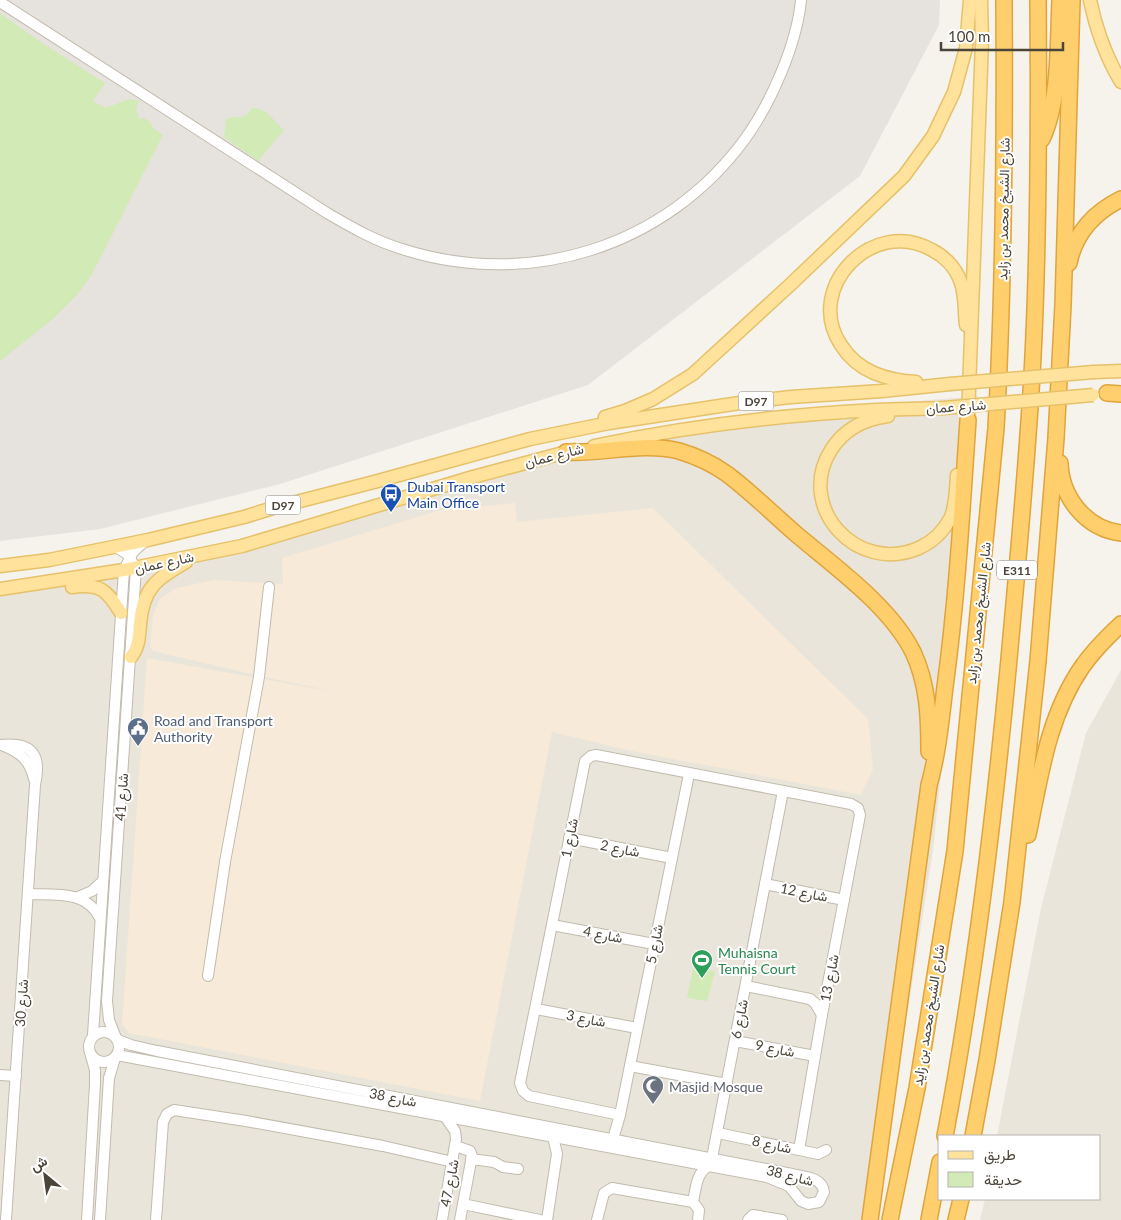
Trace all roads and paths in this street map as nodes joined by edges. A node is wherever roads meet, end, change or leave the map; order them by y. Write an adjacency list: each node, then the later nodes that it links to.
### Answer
1 (801, 0): 9 (street)
2 (970, 0): 20 (main road)
3 (981, 0): 14 (main road)
4 (1004, 0): 107 (highway, شارع الشيخ محمد بن زايد / E311)
5 (1038, 0): 11 (highway, E311)
6 (1060, 0): 11 (highway)
7 (1072, 0): 13 (highway)
8 (1090, 0): 10 (main road)
9 (0, 2)
10 (1121, 82)
11 (1039, 144): 72 (highway, E311)
12 (1121, 200): 13 (highway)
13 (1063, 304): 21 (highway)
14 (972, 347): 16 (main road); 19 (main road)
15 (1121, 371): 16 (main road, شارع عمان / D97, bridge)
16 (947, 384): 20 (main road, شارع عمان / D97)
17 (1110, 393): 18 (main road, شارع عمان / D97, bridge)
18 (918, 409): 19 (main road); 22 (main road, شارع عمان / D97)
19 (968, 420): 37 (highway)
20 (564, 432): 24 (main road, شارع عمان / D97)
21 (1056, 438): 23 (highway); 47 (highway)
22 (566, 452): 26 (main road, شارع عمان / D97); 37 (highway)
23 (1121, 533)
24 (144, 541): 25 (main road, شارع عمان / D97); 27 (street)
25 (116, 547): 27 (street); 28 (main road, شارع عمان / D97)
26 (197, 556): 27 (main road, شارع عمان / D97); 34 (main road)
27 (130, 565): 29 (main road, شارع عمان / D97); 32 (street, شارع 41); 34 (street, شارع 41)
28 (0, 566)
29 (24, 586): 31 (main road, شارع عمان / D97); 32 (main road)
30 (269, 587): 51 (street)
31 (0, 589)
32 (121, 613): 42 (street, شارع 41)
33 (1121, 624): 47 (highway)
34 (131, 657): 59 (street, شارع 41)
35 (0, 745): 44 (street, شارع 30)
36 (689, 774): 38 (street, شارع 1); 40 (street, شارع 1); 41 (street, شارع 5)
37 (929, 785): 106 (highway)
38 (783, 791): 39 (street, شارع 1); 43 (street, شارع 6)
39 (858, 808): 46 (street, شارع 13)
40 (569, 838): 41 (street, شارع 2); 49 (street, شارع 1)
41 (672, 858): 50 (street, شارع 5)
42 (103, 881): 45 (street); 48 (street, شارع 41)
43 (765, 884): 46 (street, شارع 12); 52 (street, شارع 6)
44 (28, 894): 45 (street); 66 (street, شارع 30)
45 (78, 897): 48 (street)
46 (844, 900): 53 (street, شارع 13)
47 (1012, 902): 73 (highway)
48 (100, 919): 58 (street, شارع 41)
49 (552, 925): 50 (street, شارع 4); 55 (street, شارع 1)
50 (654, 944): 57 (street, شارع 5)
51 (208, 976)
52 (746, 986): 54 (street); 60 (street, شارع 6)
53 (827, 989): 54 (street); 56 (street, شارع 13)
54 (803, 997): 56 (street)
55 (536, 1009): 57 (street, شارع 3); 68 (street, شارع 1)
56 (822, 1015): 63 (street, شارع 13)
57 (637, 1028): 64 (street, شارع 5)
58 (93, 1035): 59 (street); 61 (street)
59 (117, 1039): 62 (street); 76 (street, شارع 38)
60 (735, 1041): 63 (street, شارع 9); 67 (street, شارع 6)
61 (91, 1056): 62 (street); 95 (street)
62 (116, 1056): 69 (street, شارع 38); 96 (street)
63 (815, 1056): 78 (street, شارع 13)
64 (630, 1066): 67 (street); 68 (street, شارع 5)
65 (0, 1075): 66 (street)
66 (16, 1076): 89 (street, شارع 30)
67 (726, 1084): 71 (street, شارع 6)
68 (620, 1115): 76 (street, شارع 5)
69 (446, 1118): 70 (street, شارع 38); 77 (street, شارع 47)
70 (475, 1123): 74 (street, شارع 38); 77 (street, شارع 47)
71 (718, 1133): 78 (street, شارع 8); 83 (street, شارع 6)
72 (945, 1135)
73 (973, 1135)
74 (553, 1137): 75 (street, شارع 38); 80 (street)
75 (568, 1140): 80 (street); 84 (street, شارع 38)
76 (616, 1140): 83 (street, شارع 38)
77 (456, 1146): 81 (street); 82 (street, شارع 47)
78 (800, 1150): 79 (street, شارع 8)
79 (826, 1150)
80 (557, 1154): 101 (street)
81 (472, 1159): 85 (street); 93 (street)
82 (453, 1162): 97 (street); 98 (street, شارع 47)
83 (710, 1162): 84 (street, شارع 38); 87 (street); 88 (street, شارع 38); 90 (street, شارع 38)
84 (692, 1164): 87 (street)
85 (518, 1169)
86 (938, 1173): 108 (highway)
87 (698, 1178): 92 (street)
88 (810, 1178): 90 (street); 90 (street, شارع 38)
89 (4, 1194): 94 (street, شارع 30)
90 (799, 1197)
91 (961, 1200): 109 (highway)
92 (693, 1202): 102 (street); 103 (street)
93 (463, 1204): 99 (street); 100 (street)
94 (6, 1220)
95 (87, 1220)
96 (100, 1220)
97 (156, 1220)
98 (442, 1220)
99 (460, 1220)
100 (540, 1220)
101 (547, 1220)
102 (597, 1220)
103 (698, 1220)
104 (748, 1220): 105 (street)
105 (782, 1220)
106 (870, 1220)
107 (890, 1220)
108 (929, 1220)
109 (956, 1220)

